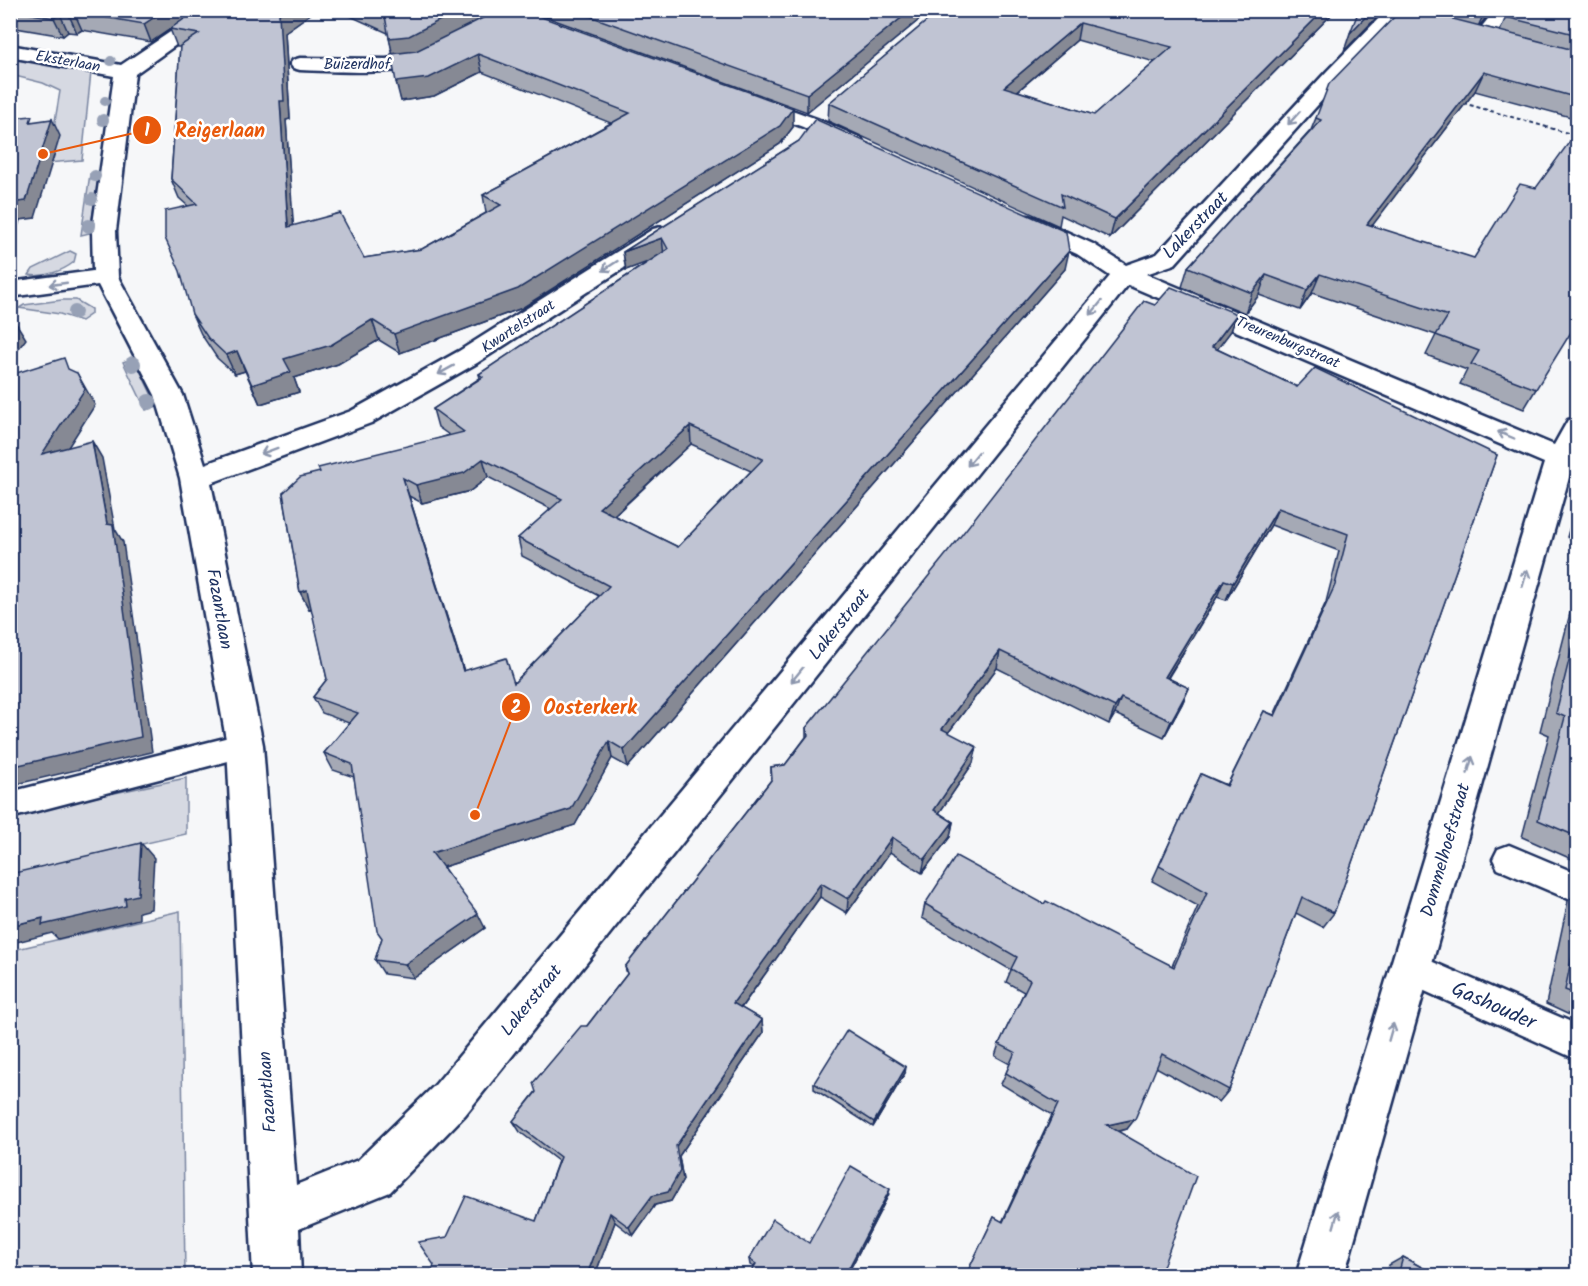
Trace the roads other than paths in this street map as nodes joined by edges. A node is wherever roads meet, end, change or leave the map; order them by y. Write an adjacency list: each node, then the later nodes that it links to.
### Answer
1 (216, 10): 10 (street)
2 (1373, 10): 4 (street)
3 (1505, 10): 5 (street)
4 (1392, 16): 5 (street); 15 (street, Lakerstraat, one-way to 15)
5 (1482, 39): 6 (street)
6 (1504, 45)
7 (450, 46): 9 (street, Buizerdhof)
8 (10, 51): 10 (street, Eksterlaan)
9 (300, 64)
10 (125, 72): 16 (street, Fazantlaan)
11 (733, 95): 12 (street)
12 (874, 152)
13 (1011, 215): 15 (street, Treurenburgstraat)
14 (679, 222): 19 (street, Kwartelstraat, one-way to 19)
15 (1124, 274): 18 (street, Treurenburgstraat, one-way to 15); 26 (street, Lakerstraat, one-way to 26)
16 (106, 277): 17 (street, one-way to 17); 19 (street, Fazantlaan)
17 (10, 290)
18 (1572, 450): 24 (street, Dommelhoefstraat, one-way to 18)
19 (195, 478): 20 (street, Fazantlaan)
20 (244, 746): 21 (lane); 26 (street, Fazantlaan)
21 (10, 805)
22 (1509, 859): 23 (lane)
23 (1578, 889)
24 (1410, 968): 25 (lane, Gashouder); 28 (street, Dommelhoefstraat, one-way to 24)
25 (1578, 1043)
26 (275, 1216): 27 (street, Fazantlaan)
27 (277, 1275)
28 (1320, 1275)

